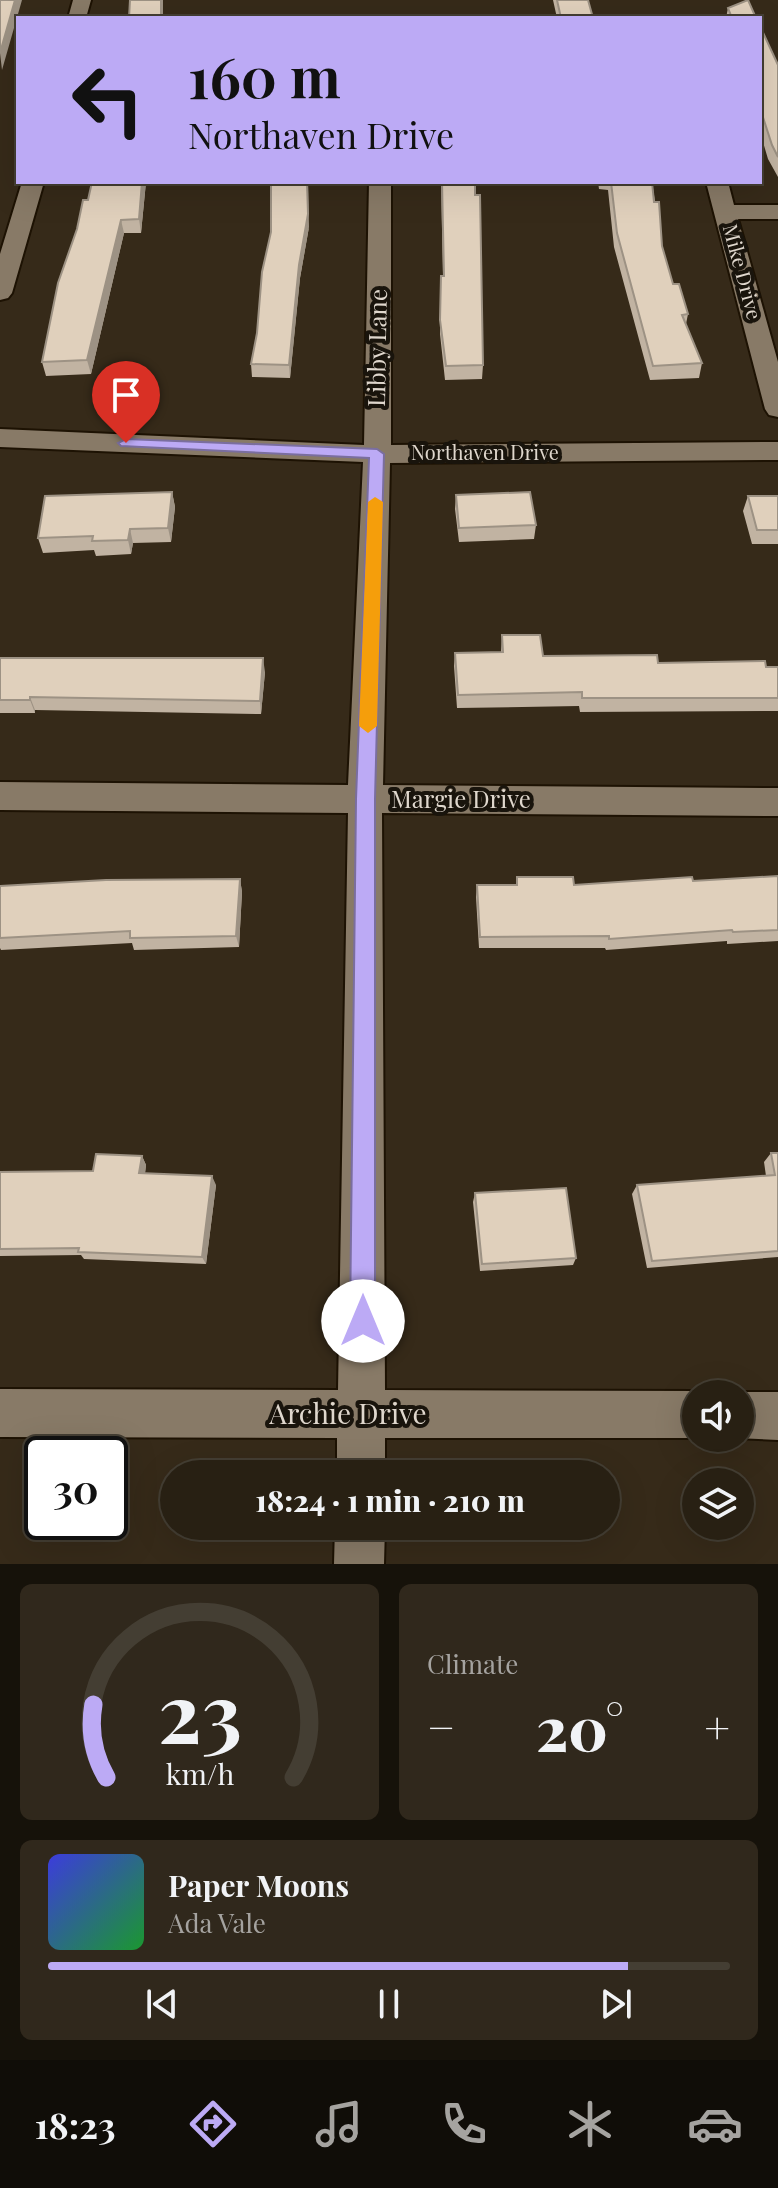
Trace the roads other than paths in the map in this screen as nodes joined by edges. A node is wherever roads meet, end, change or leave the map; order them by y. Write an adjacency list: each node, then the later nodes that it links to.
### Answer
1 (380, 184): 11 (street, Libby Lane)
2 (718, 184): 5 (street, Mike Drive)
3 (30, 193): 4 (street); 7 (street)
4 (0, 205)
5 (726, 212): 6 (street); 8 (street, Mike Drive)
6 (778, 212)
7 (0, 293)
8 (778, 409)
9 (0, 438): 11 (street, Northaven Drive)
10 (778, 451): 11 (street, Northaven Drive)
11 (377, 454): 13 (street, Libby Lane)
12 (0, 796): 13 (street, Margie Drive)
13 (365, 799): 14 (street, Margie Drive); 16 (street, Libby Lane)
14 (778, 802)
15 (0, 1413): 16 (street, Archie Drive)
16 (362, 1414): 17 (street, Archie Drive); 20 (street, Libby Lane)
17 (682, 1415)
18 (754, 1416): 19 (street)
19 (778, 1416)
20 (361, 1460)
21 (360, 1540): 22 (street)
22 (359, 1564)

